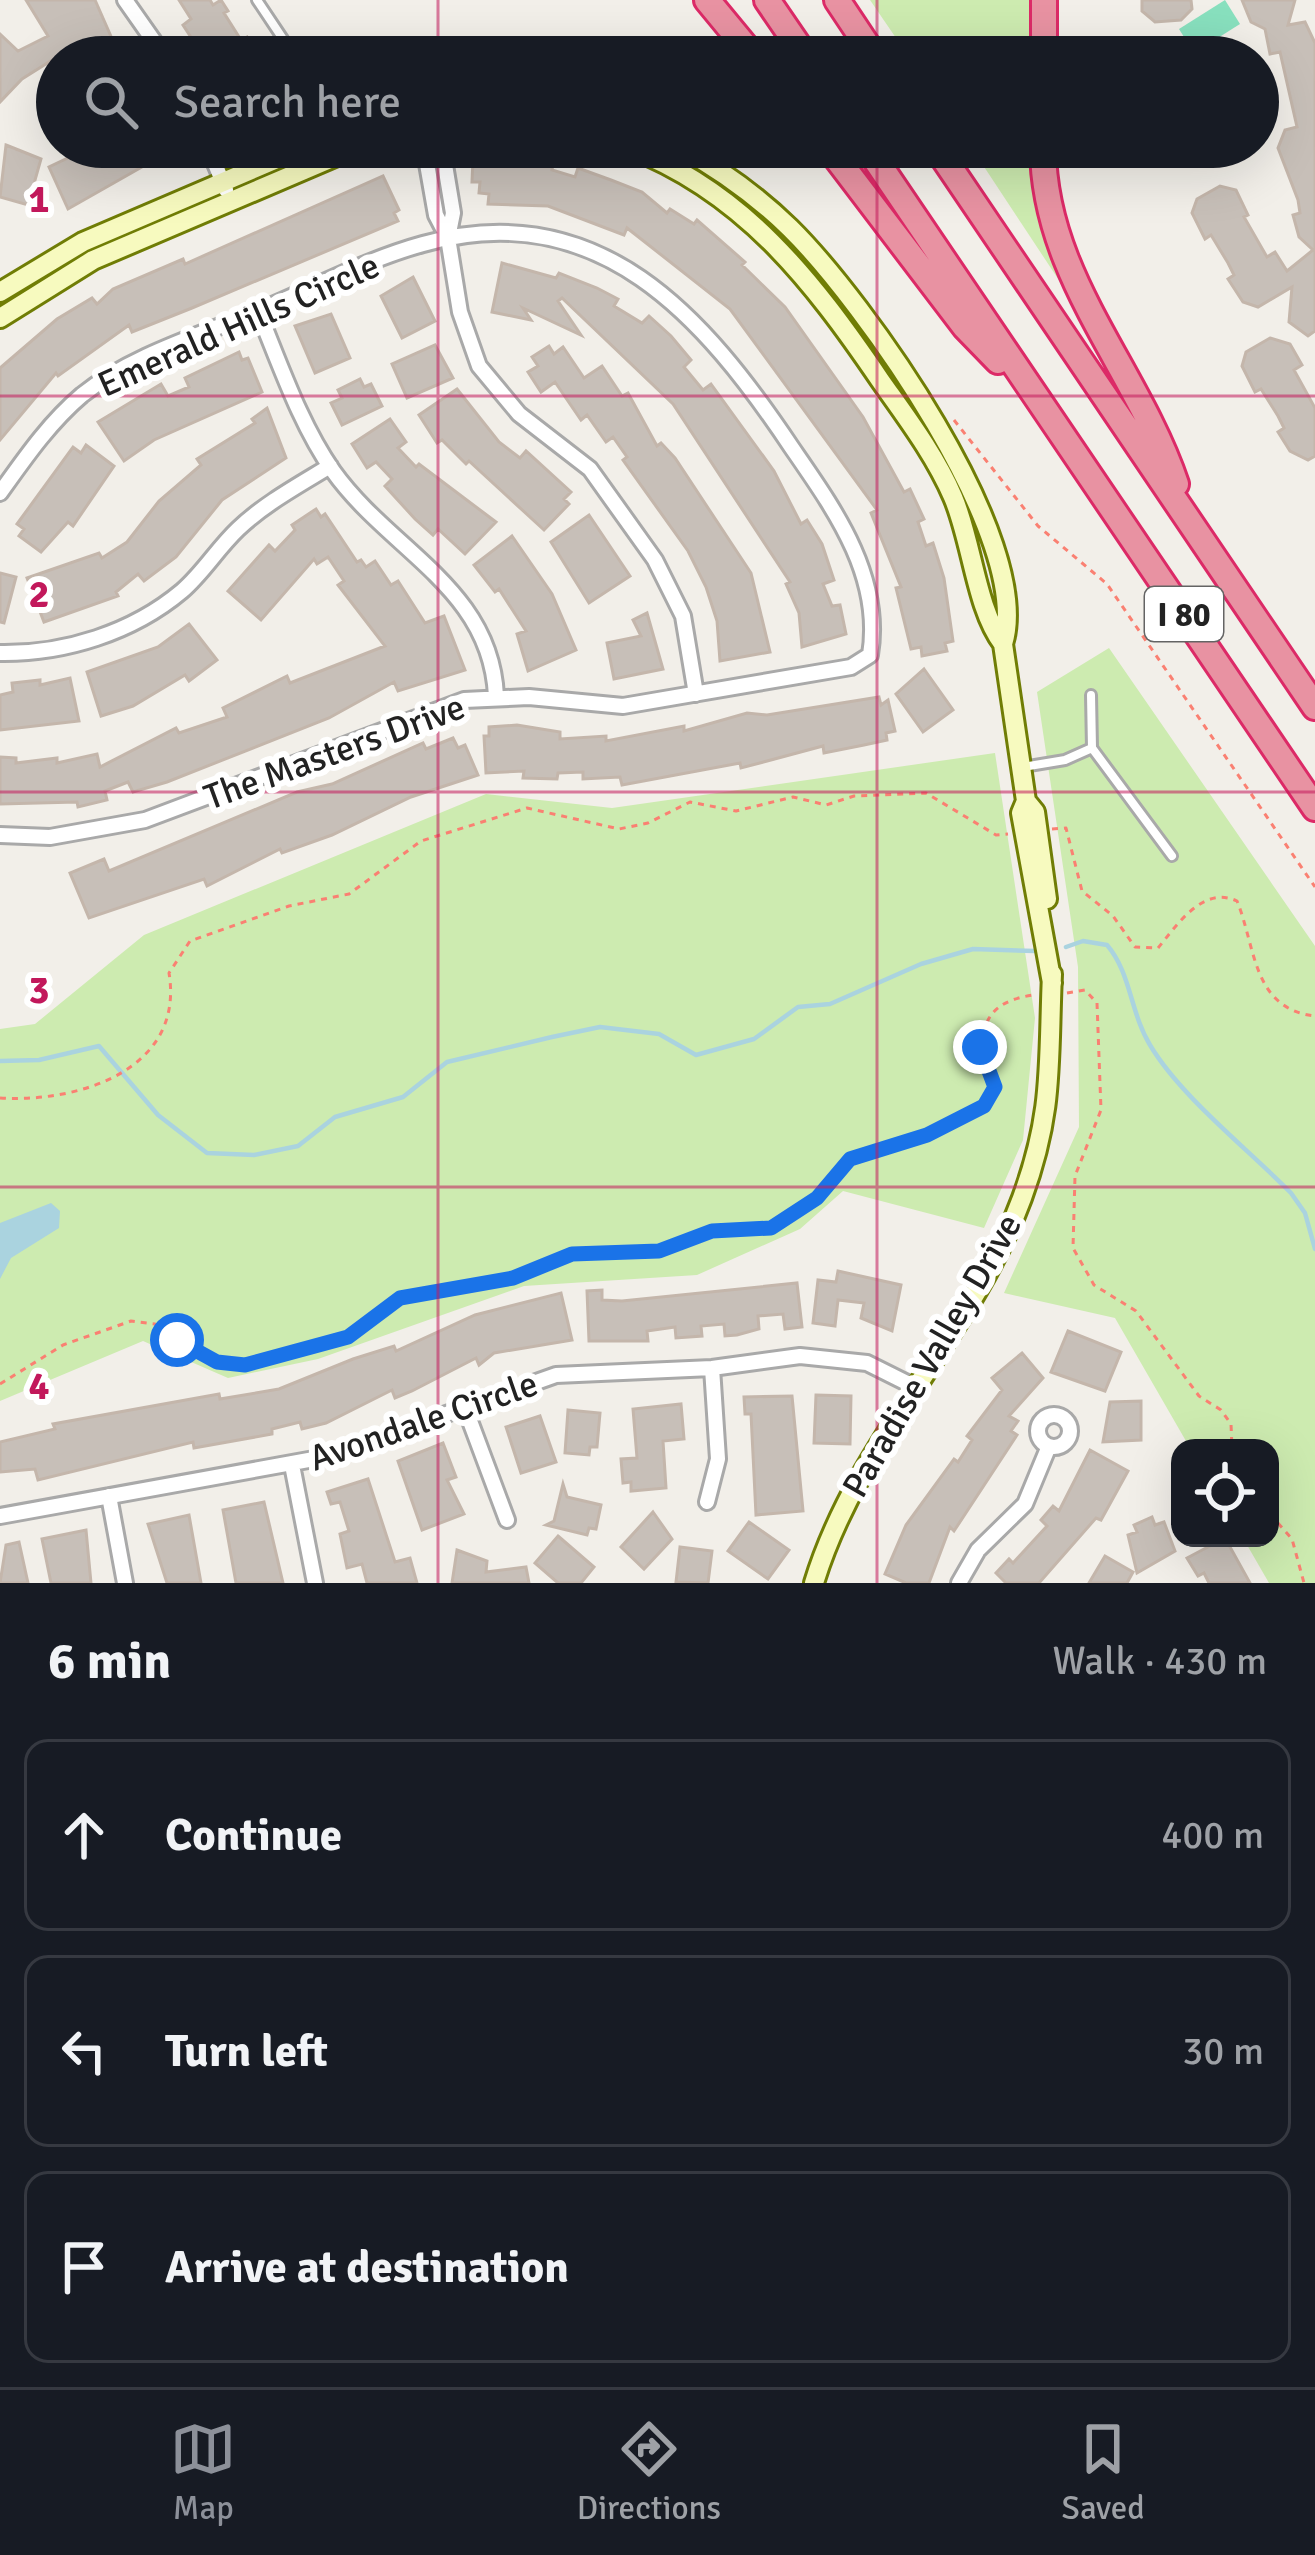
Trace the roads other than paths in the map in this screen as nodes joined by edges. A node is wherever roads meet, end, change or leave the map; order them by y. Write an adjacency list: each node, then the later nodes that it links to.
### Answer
1 (125, 0): 7 (street)
2 (257, 0): 8 (lane)
3 (707, 0): 9 (highway)
4 (767, 0): 10 (highway)
5 (836, 0): 11 (highway)
6 (1044, 0): 12 (highway)
7 (150, 36)
8 (281, 36)
9 (737, 36)
10 (792, 36)
11 (861, 36)
12 (1044, 36)
13 (217, 168): 24 (street)
14 (267, 168): 24 (street)
15 (295, 168): 24 (street)
16 (428, 168): 25 (street)
17 (446, 168): 25 (street)
18 (668, 168): 33 (street, Paradise Valley Drive)
19 (714, 168): 33 (street, Paradise Valley Drive)
20 (844, 168): 29 (highway)
21 (881, 168): 29 (highway, I 80)
22 (950, 168): 32 (highway, I 80)
23 (1044, 168): 32 (highway)
24 (226, 191): 26 (street); 28 (street)
25 (448, 238): 27 (street, Emerald Hills Circle); 35 (street); 35 (street, The Masters Drive)
26 (0, 292)
27 (258, 311): 30 (street); 31 (street, Emerald Hills Circle)
28 (0, 318)
29 (1053, 419): 41 (highway, I 80)
30 (330, 466): 34 (street); 37 (street)
31 (0, 493)
32 (1186, 515): 38 (highway, I 80)
33 (1003, 644): 40 (street, Paradise Valley Drive)
34 (0, 652)
35 (696, 694): 37 (street, The Masters Drive)
36 (1091, 695): 39 (lane)
37 (496, 696): 42 (street, The Masters Drive)
38 (1315, 707)
39 (1092, 748): 40 (lane); 43 (lane)
40 (1021, 767): 45 (street, Paradise Valley Drive)
41 (1315, 808)
42 (0, 836)
43 (1172, 856)
44 (712, 1368): 45 (street, Avondale Circle); 46 (street, Avondale Circle); 50 (street)
45 (915, 1387): 55 (street, Paradise Valley Drive)
46 (464, 1405): 48 (street, Avondale Circle); 52 (street)
47 (1049, 1446): 56 (street)
48 (292, 1465): 49 (street, Avondale Circle); 54 (street)
49 (109, 1496): 51 (street, Avondale Circle); 53 (street)
50 (707, 1502)
51 (0, 1516)
52 (507, 1520)
53 (125, 1583)
54 (315, 1583)
55 (814, 1583)
56 (959, 1583)

